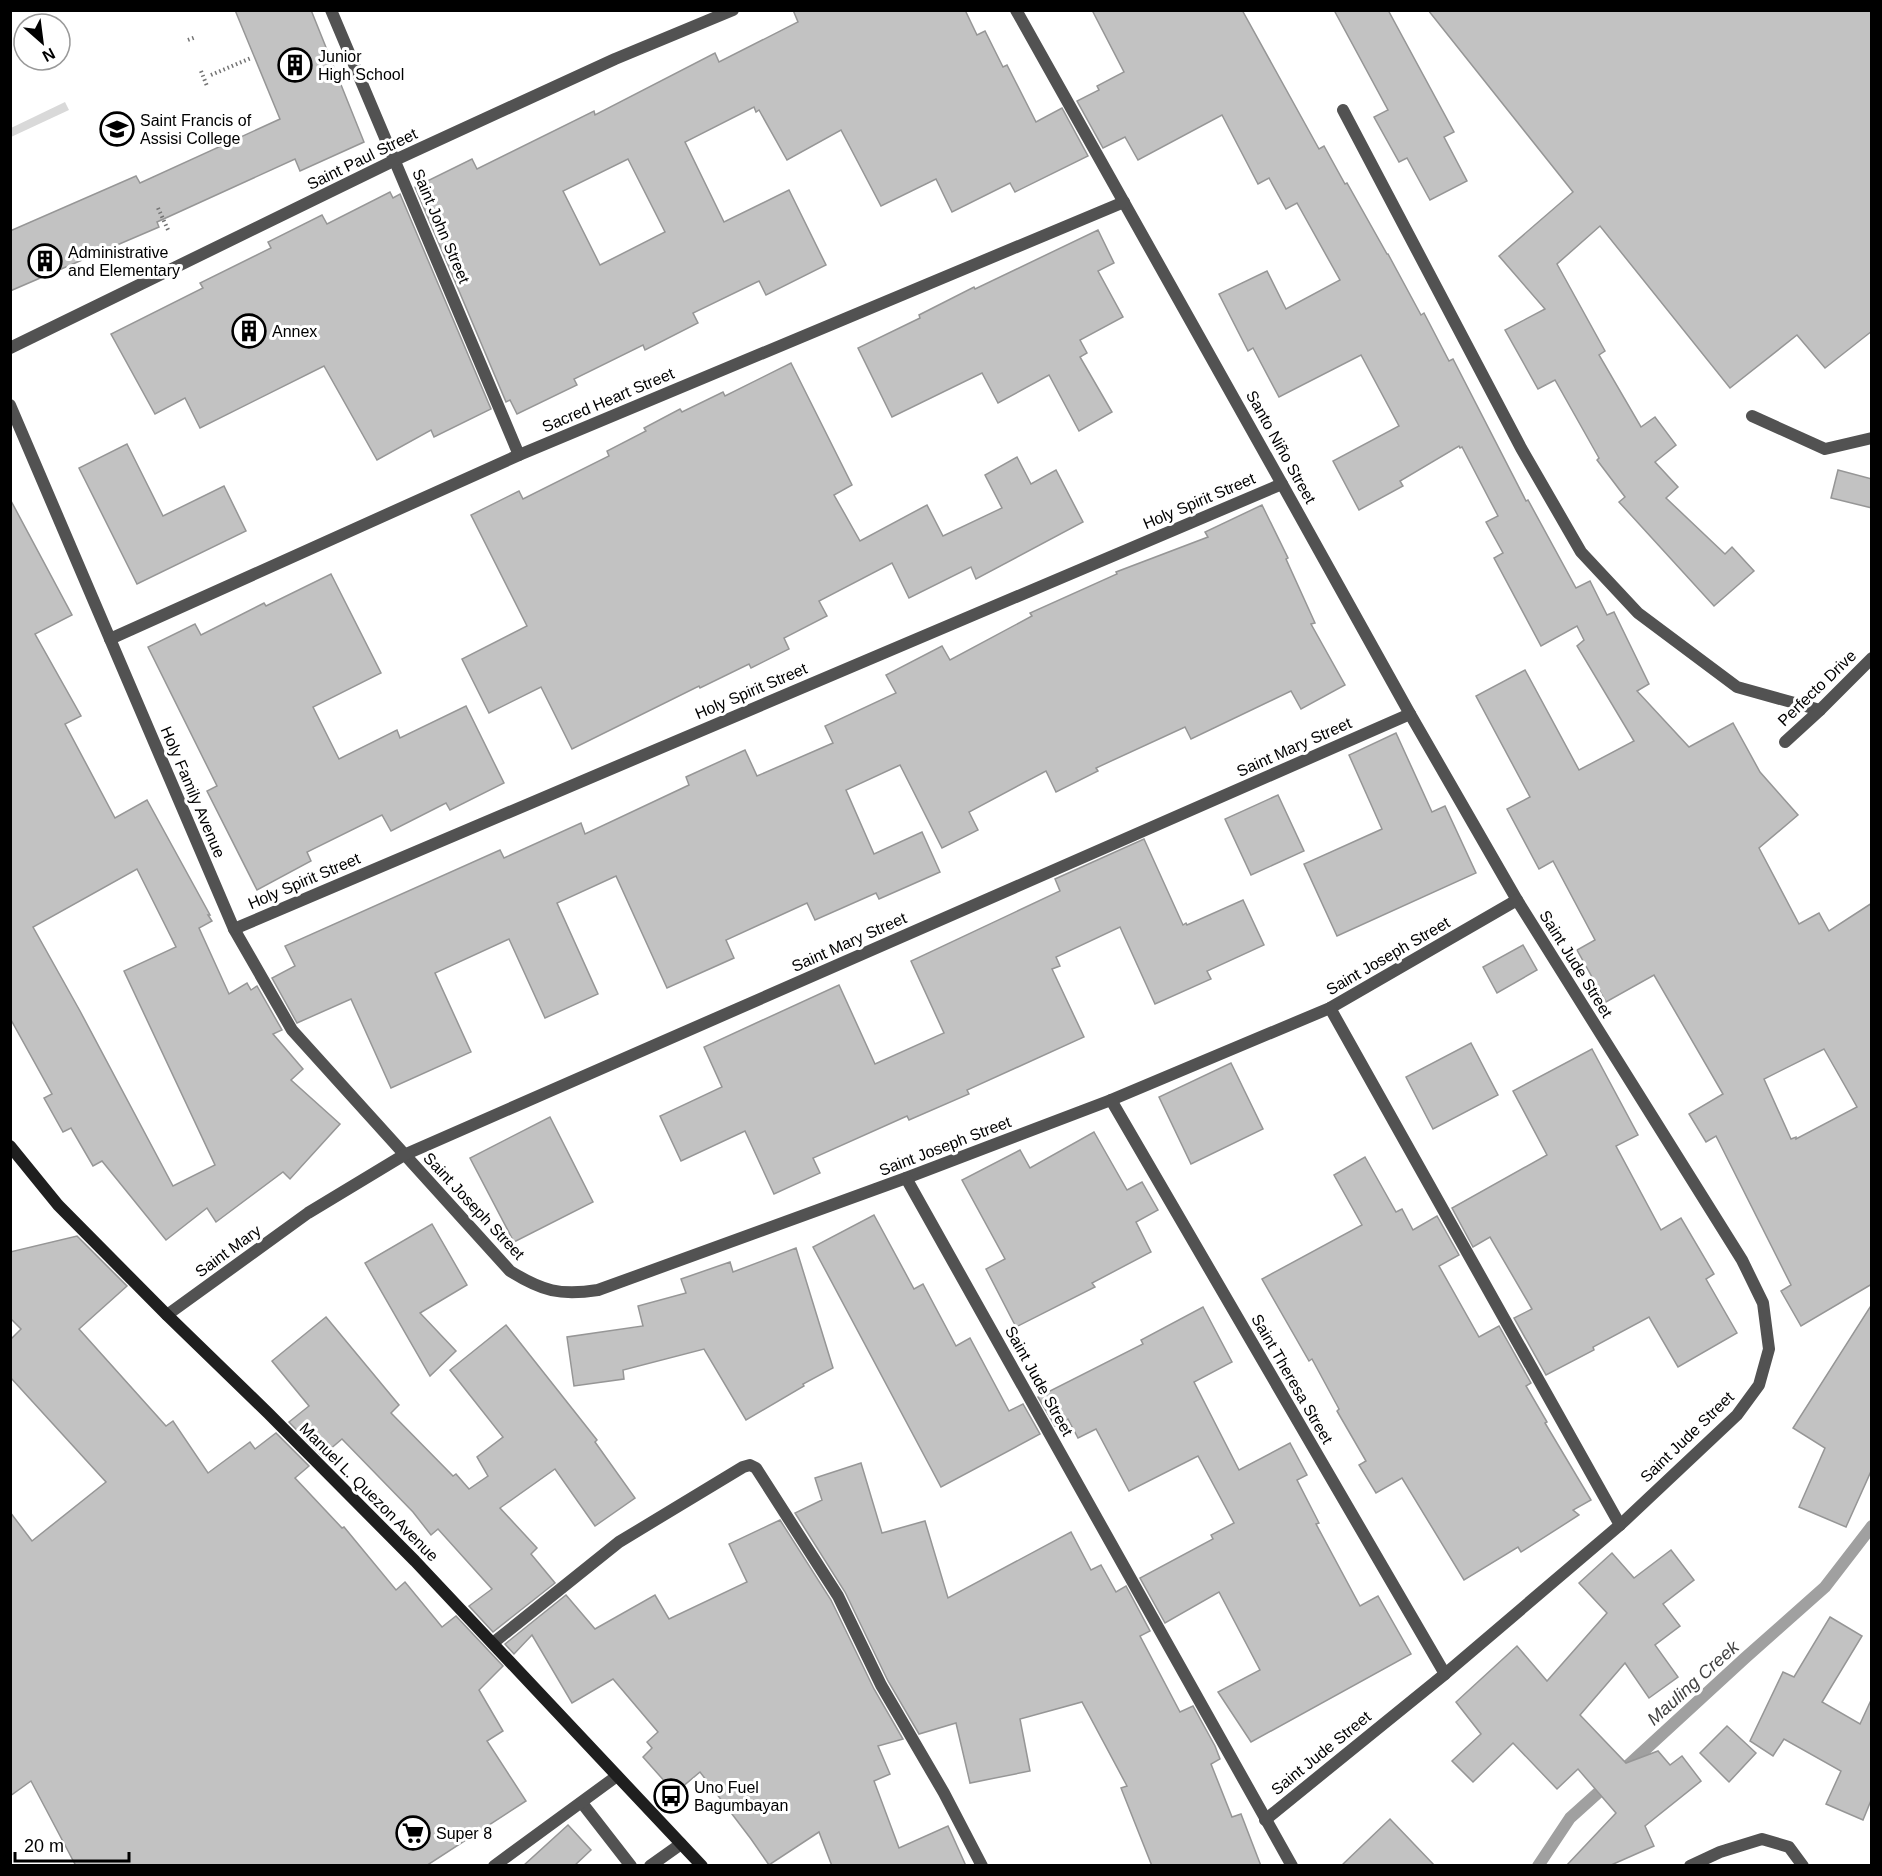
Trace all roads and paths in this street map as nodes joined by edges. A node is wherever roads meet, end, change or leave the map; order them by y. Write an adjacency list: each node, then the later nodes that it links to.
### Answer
1 (331, 10): 13 (street, Saint John Street)
2 (732, 10): 13 (street, Saint Paul Street)
3 (1016, 10): 14 (street, Santo Niño Street)
4 (196, 37): 5 (path)
5 (188, 40)
6 (251, 58): 8 (path)
7 (201, 71): 9 (path)
8 (211, 75)
9 (207, 86)
10 (1343, 110): 25 (street)
11 (226, 114): 12 (path)
12 (219, 117)
13 (396, 160): 17 (street, Saint Paul Street); 21 (street, Saint John Street)
14 (1124, 202): 21 (street, Sacred Heart Street); 22 (street, Santo Niño Street)
15 (158, 208): 16 (path)
16 (169, 232)
17 (10, 348)
18 (10, 405): 23 (street, Holy Family Avenue)
19 (1752, 416): 20 (street)
20 (1872, 438)
21 (519, 455): 23 (street, Sacred Heart Street)
22 (1282, 484): 26 (street, Santo Niño Street); 29 (street, Holy Spirit Street)
23 (110, 639): 29 (street, Holy Family Avenue)
24 (1872, 658): 25 (street, Perfecto Drive)
25 (1820, 710): 27 (street, Perfecto Drive)
26 (1410, 714): 28 (street, Santo Niño Street); 33 (street, Saint Mary Street)
27 (1785, 742)
28 (1517, 900): 30 (street, Saint Joseph Street); 37 (street, Saint Jude Street)
29 (234, 929): 33 (street, Holy Family Avenue)
30 (1330, 1008): 31 (street, Saint Joseph Street); 37 (street)
31 (1112, 1100): 34 (street, Saint Joseph Street); 39 (street, Saint Theresa Street)
32 (10, 1146): 36 (main road, Manuel L. Quezon Avenue)
33 (405, 1155): 34 (street, Saint Joseph Street); 35 (street, Saint Mary Street)
34 (906, 1178): 42 (street, Saint Jude Street)
35 (308, 1213): 36 (street, Saint Mary)
36 (167, 1316): 38 (main road, Manuel L. Quezon Avenue)
37 (1620, 1525): 39 (street, Saint Jude Street)
38 (493, 1643): 40 (main road, Manuel L. Quezon Avenue); 48 (street)
39 (1445, 1674): 42 (street, Saint Jude Street)
40 (617, 1776): 41 (street); 43 (main road, Manuel L. Quezon Avenue)
41 (582, 1803): 44 (street); 45 (street)
42 (1265, 1820): 49 (street, Saint Jude Street)
43 (681, 1844): 46 (street); 47 (main road, Manuel L. Quezon Avenue)
44 (494, 1866)
45 (631, 1866)
46 (650, 1866)
47 (702, 1866)
48 (982, 1866)
49 (1292, 1866)
50 (1690, 1866): 51 (street)
51 (1803, 1866)

